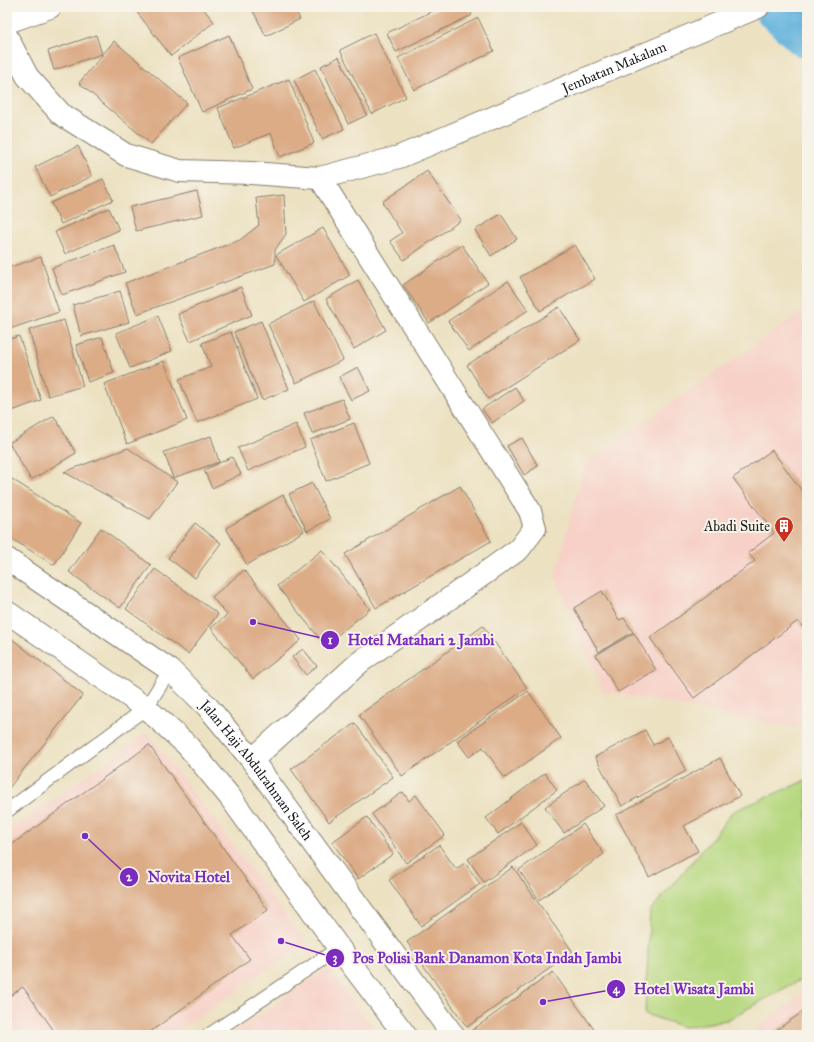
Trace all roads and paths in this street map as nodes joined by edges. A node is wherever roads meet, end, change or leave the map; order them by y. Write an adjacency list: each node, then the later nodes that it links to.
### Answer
1 (50, 7): 3 (main road)
2 (758, 7): 5 (main road, Jembatan Makalam)
3 (7, 22)
4 (7, 37): 5 (main road)
5 (320, 178): 10 (main road)
6 (7, 559): 8 (main road, Jalan Haji Abdulrahman Saleh)
7 (7, 612): 9 (main road)
8 (170, 670): 9 (lane); 10 (main road, Jalan Haji Abdulrahman Saleh)
9 (146, 708): 11 (lane); 12 (main road)
10 (252, 760): 15 (main road, Jalan Haji Abdulrahman Saleh)
11 (7, 811)
12 (339, 948): 13 (lane); 14 (main road)
13 (209, 1035)
14 (404, 1035)
15 (453, 1035)

